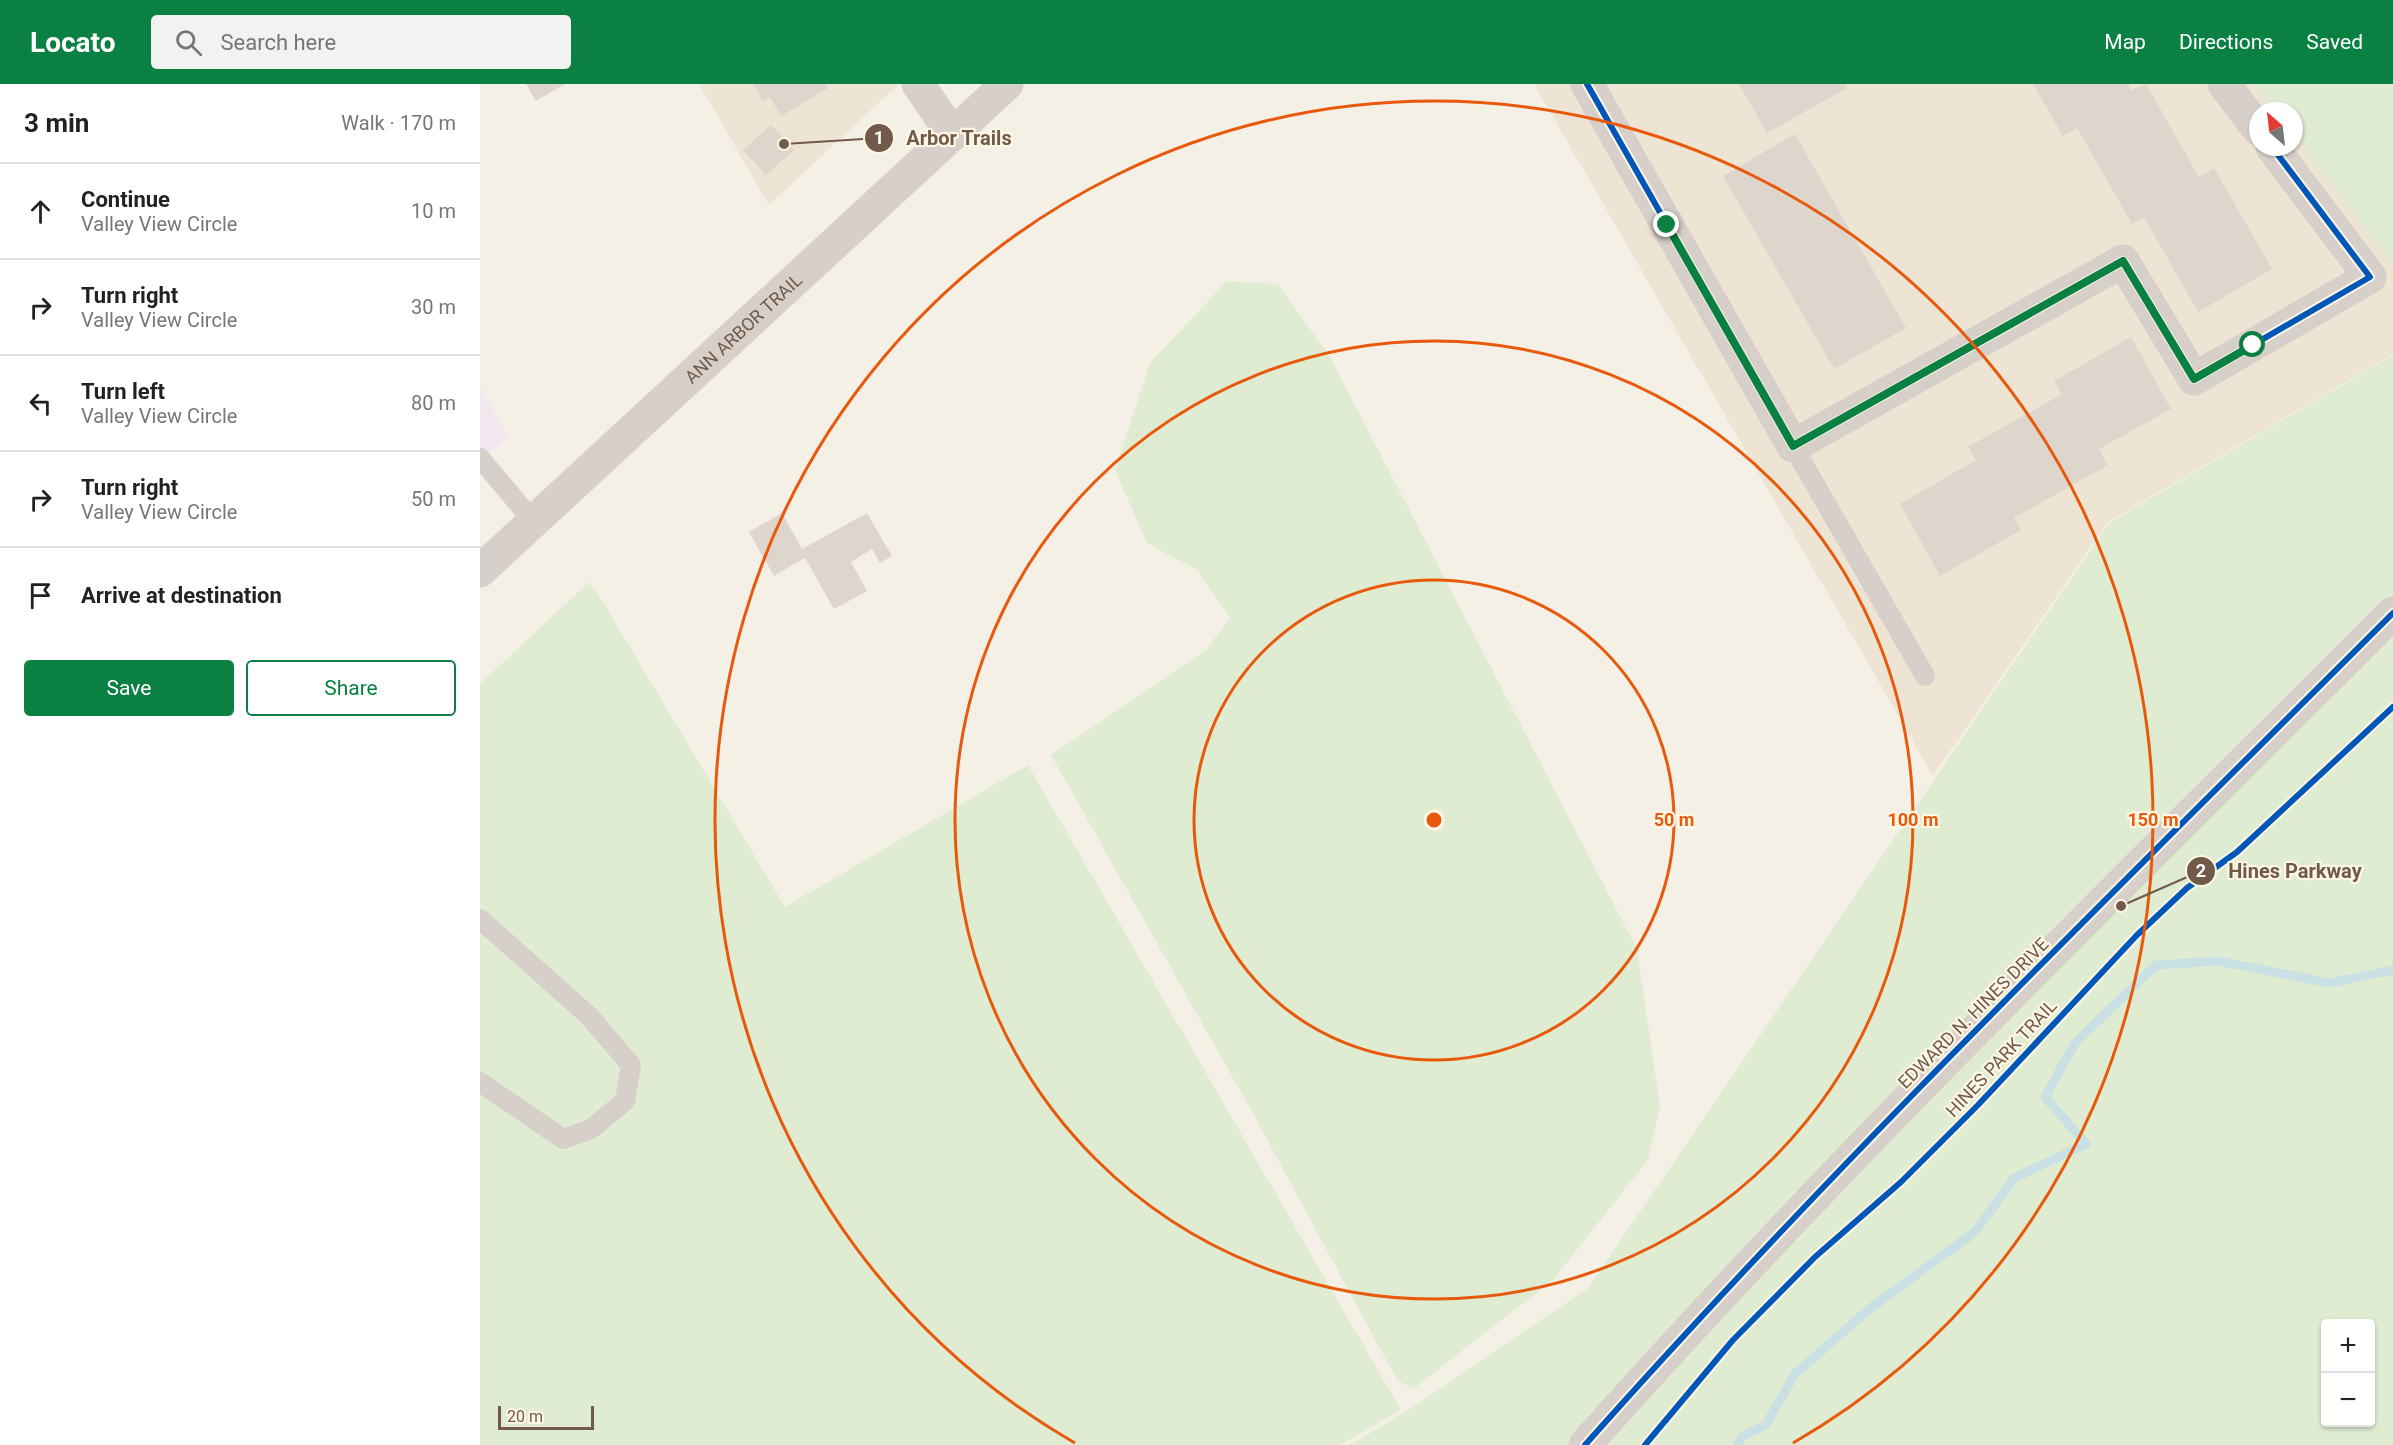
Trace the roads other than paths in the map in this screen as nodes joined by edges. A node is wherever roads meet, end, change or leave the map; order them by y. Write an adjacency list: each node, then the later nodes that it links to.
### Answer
1 (918, 84): 6 (street)
2 (1007, 84): 6 (street, ANN ARBOR TRAIL)
3 (1587, 84): 8 (street)
4 (2224, 84): 5 (street)
5 (2249, 117)
6 (952, 134): 10 (street, ANN ARBOR TRAIL)
7 (2279, 156): 8 (street)
8 (1793, 446): 13 (lane)
9 (480, 458): 10 (lane)
10 (533, 521): 11 (street, ANN ARBOR TRAIL)
11 (480, 571)
12 (2393, 613): 16 (street, EDWARD N. HINES DRIVE)
13 (1925, 676)
14 (480, 919): 15 (lane)
15 (480, 1082)
16 (1585, 1445)

